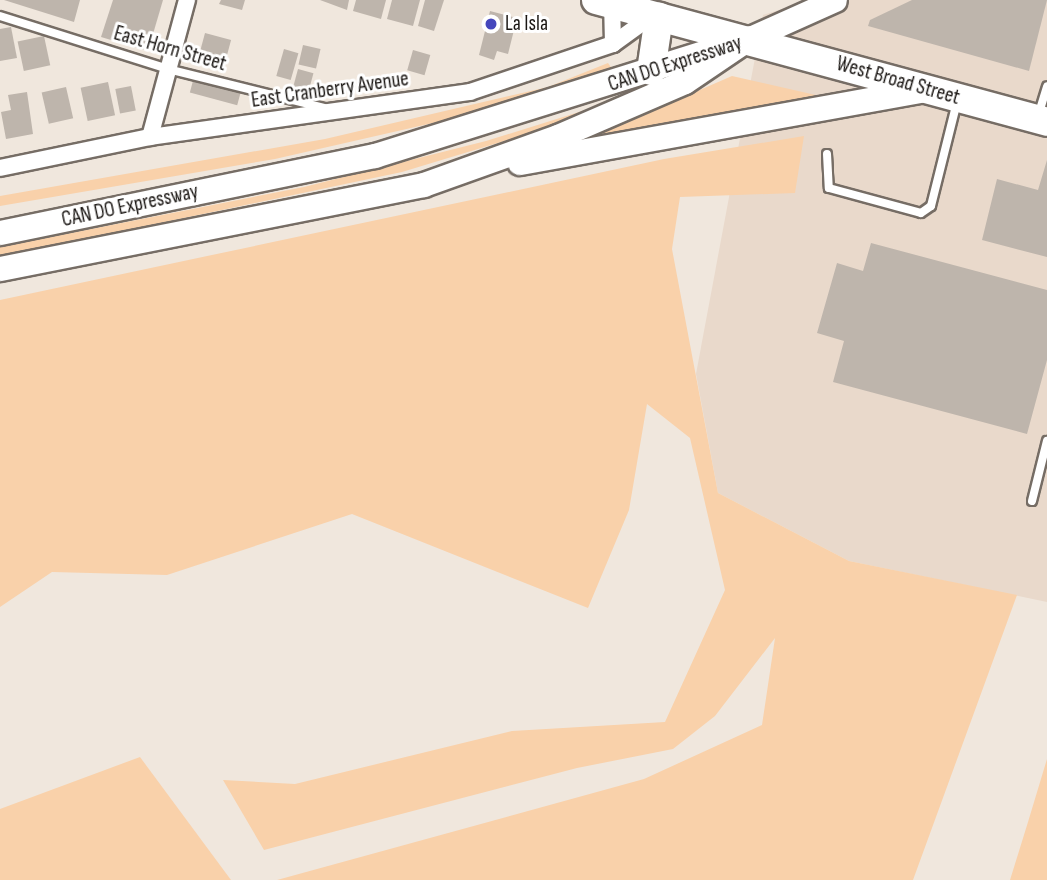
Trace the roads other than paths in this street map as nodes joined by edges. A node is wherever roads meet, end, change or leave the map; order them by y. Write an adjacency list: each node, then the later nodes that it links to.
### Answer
1 (187, 0): 8 (street)
2 (835, 0): 6 (street)
3 (607, 1): 5 (highway, West Broad Street); 7 (street)
4 (0, 16): 8 (lane, East Horn Street)
5 (656, 16): 6 (highway, West Broad Street); 7 (street, East Cranberry Avenue); 9 (highway)
6 (750, 38): 9 (main road, CAN DO Expressway); 11 (highway, West Broad Street); 18 (main road, CAN DO Expressway)
7 (613, 44): 13 (street, East Cranberry Avenue)
8 (168, 69): 13 (lane, East Horn Street); 15 (street)
9 (651, 71): 19 (main road, CAN DO Expressway)
10 (1047, 86): 14 (lane)
11 (925, 90): 12 (highway, West Broad Street); 18 (main road)
12 (958, 99): 14 (highway, West Broad Street); 16 (lane)
13 (333, 110): 15 (street, East Cranberry Avenue)
14 (1042, 120)
15 (150, 137): 17 (street, East Cranberry Avenue)
16 (827, 154)
17 (0, 168)
18 (424, 185): 20 (main road, CAN DO Expressway)
19 (0, 233)
20 (0, 269)
21 (1047, 441): 22 (lane)
22 (1032, 500)

